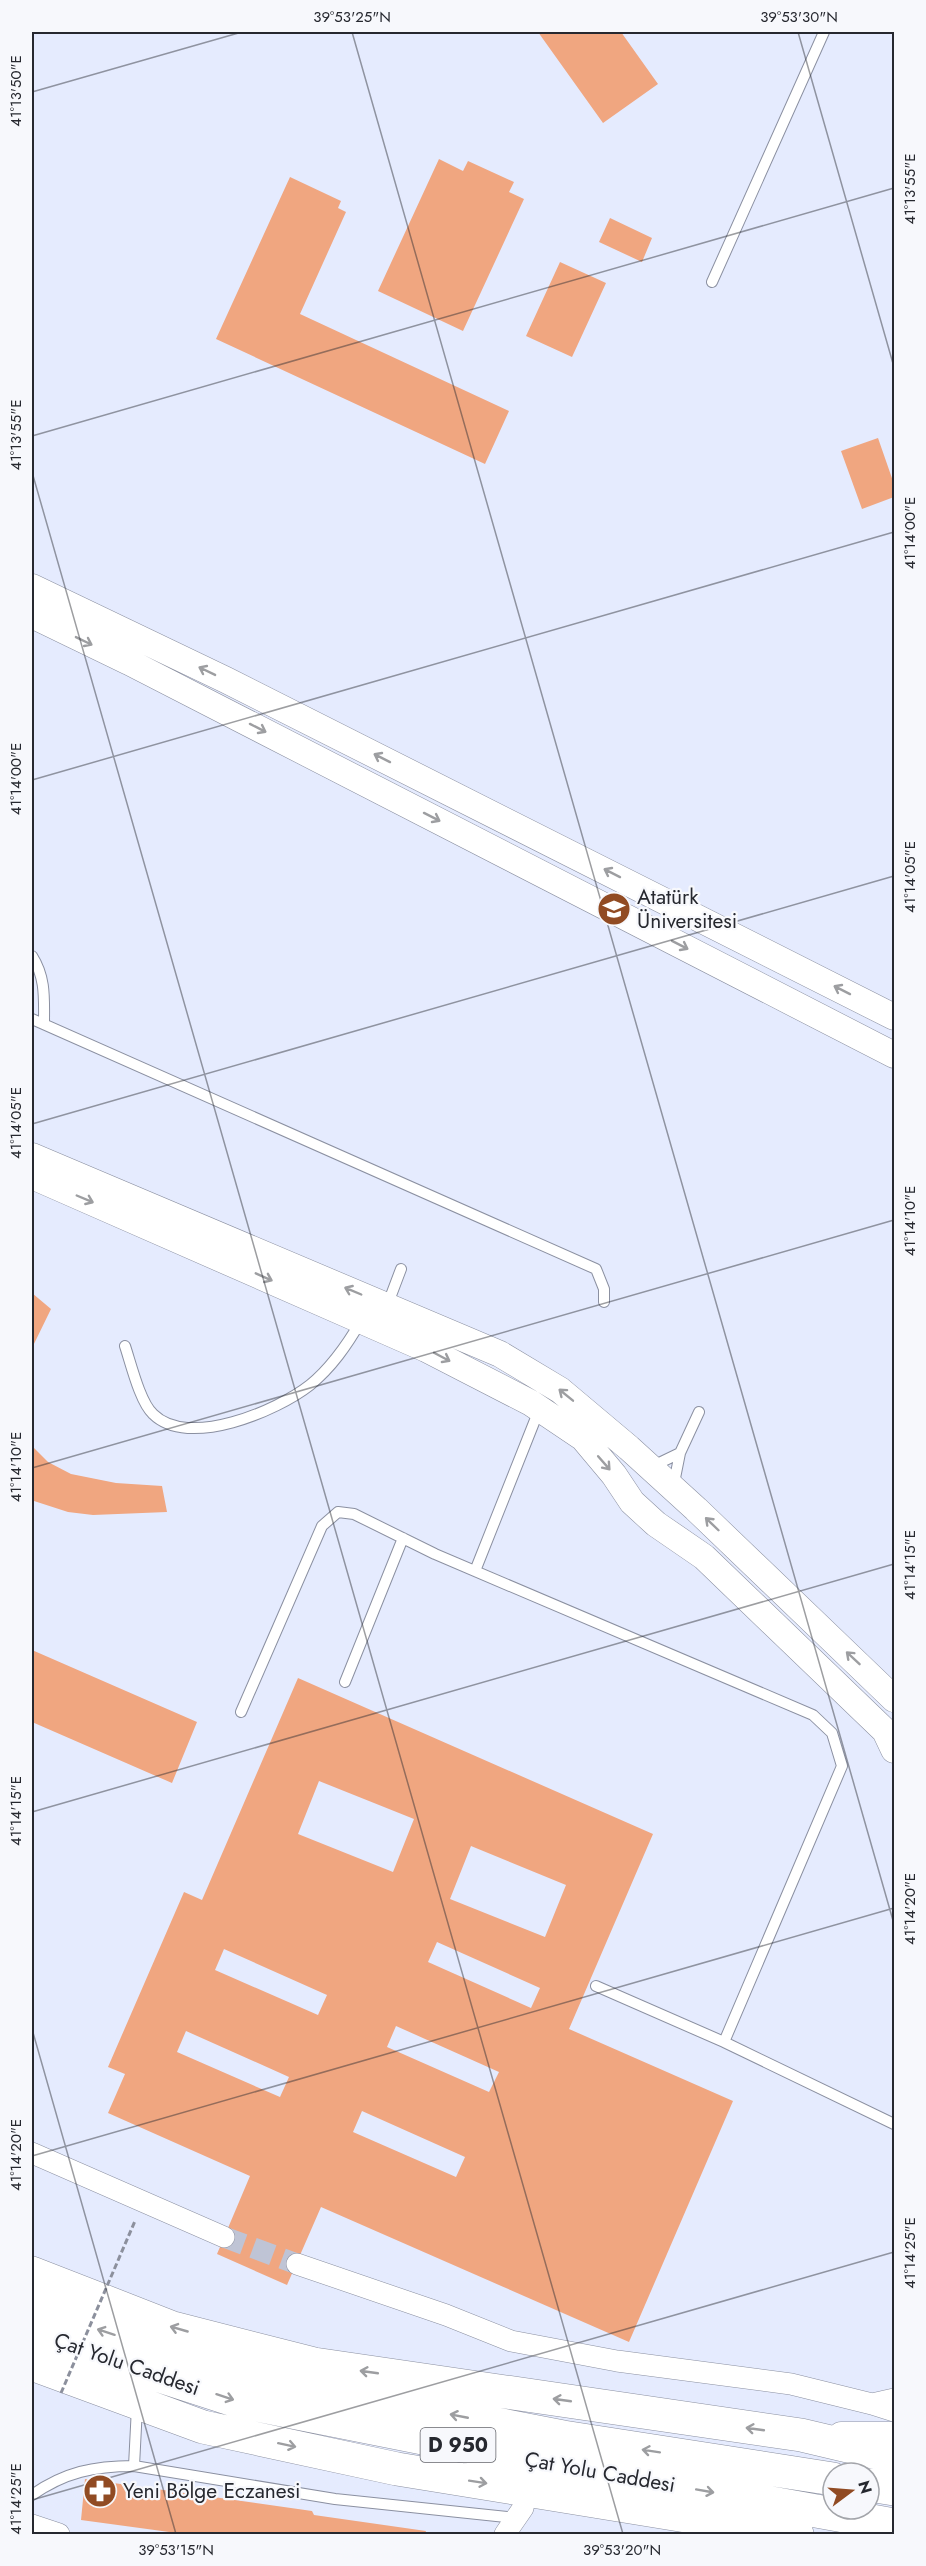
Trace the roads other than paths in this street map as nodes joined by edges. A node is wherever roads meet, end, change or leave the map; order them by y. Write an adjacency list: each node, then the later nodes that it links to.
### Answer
1 (824, 32): 2 (lane)
2 (712, 282)
3 (32, 587): 6 (street, one-way to 3)
4 (32, 615): 9 (street, one-way to 9)
5 (32, 956): 8 (lane)
6 (894, 1017)
7 (32, 1019): 8 (lane)
8 (44, 1024): 13 (lane)
9 (894, 1055)
10 (32, 1156): 14 (street, one-way to 10)
11 (32, 1176): 15 (street, one-way to 15)
12 (401, 1269): 14 (lane)
13 (604, 1302)
14 (387, 1306): 20 (street, one-way to 14)
15 (361, 1320): 16 (lane); 17 (street, one-way to 17)
16 (125, 1346)
17 (540, 1409): 22 (street, one-way to 22); 25 (lane)
18 (699, 1412): 19 (lane)
19 (680, 1454): 20 (lane); 21 (lane)
20 (650, 1467): 21 (street); 22 (street)
21 (673, 1488): 23 (street); 27 (street, one-way to 21)
22 (624, 1490): 23 (street)
23 (644, 1513): 29 (street)
24 (403, 1538): 25 (lane); 26 (lane); 28 (lane)
25 (475, 1571): 31 (lane)
26 (345, 1682)
27 (894, 1699)
28 (242, 1712)
29 (894, 1750)
30 (596, 1986): 31 (lane)
31 (724, 2042): 32 (lane)
32 (894, 2124)
33 (32, 2153): 34 (street)
34 (224, 2237)
35 (297, 2264): 42 (street)
36 (32, 2273): 44 (highway, one-way to 36)
37 (32, 2301): 48 (highway, Çat Yolu Caddesi / D 950, one-way to 37)
38 (32, 2330): 52 (highway, Çat Yolu Caddesi / D 950, one-way to 52)
39 (32, 2364): 41 (highway)
40 (894, 2399): 42 (street)
41 (137, 2403): 47 (lane); 50 (highway, one-way to 50)
42 (872, 2404): 43 (street)
43 (894, 2411)
44 (801, 2435): 45 (street); 46 (highway)
45 (894, 2435)
46 (894, 2457)
47 (134, 2466): 49 (lane); 50 (lane)
48 (821, 2478)
49 (32, 2495)
50 (516, 2514): 54 (highway)
51 (32, 2524): 53 (street)
52 (894, 2525)
53 (59, 2535)
54 (797, 2535)

